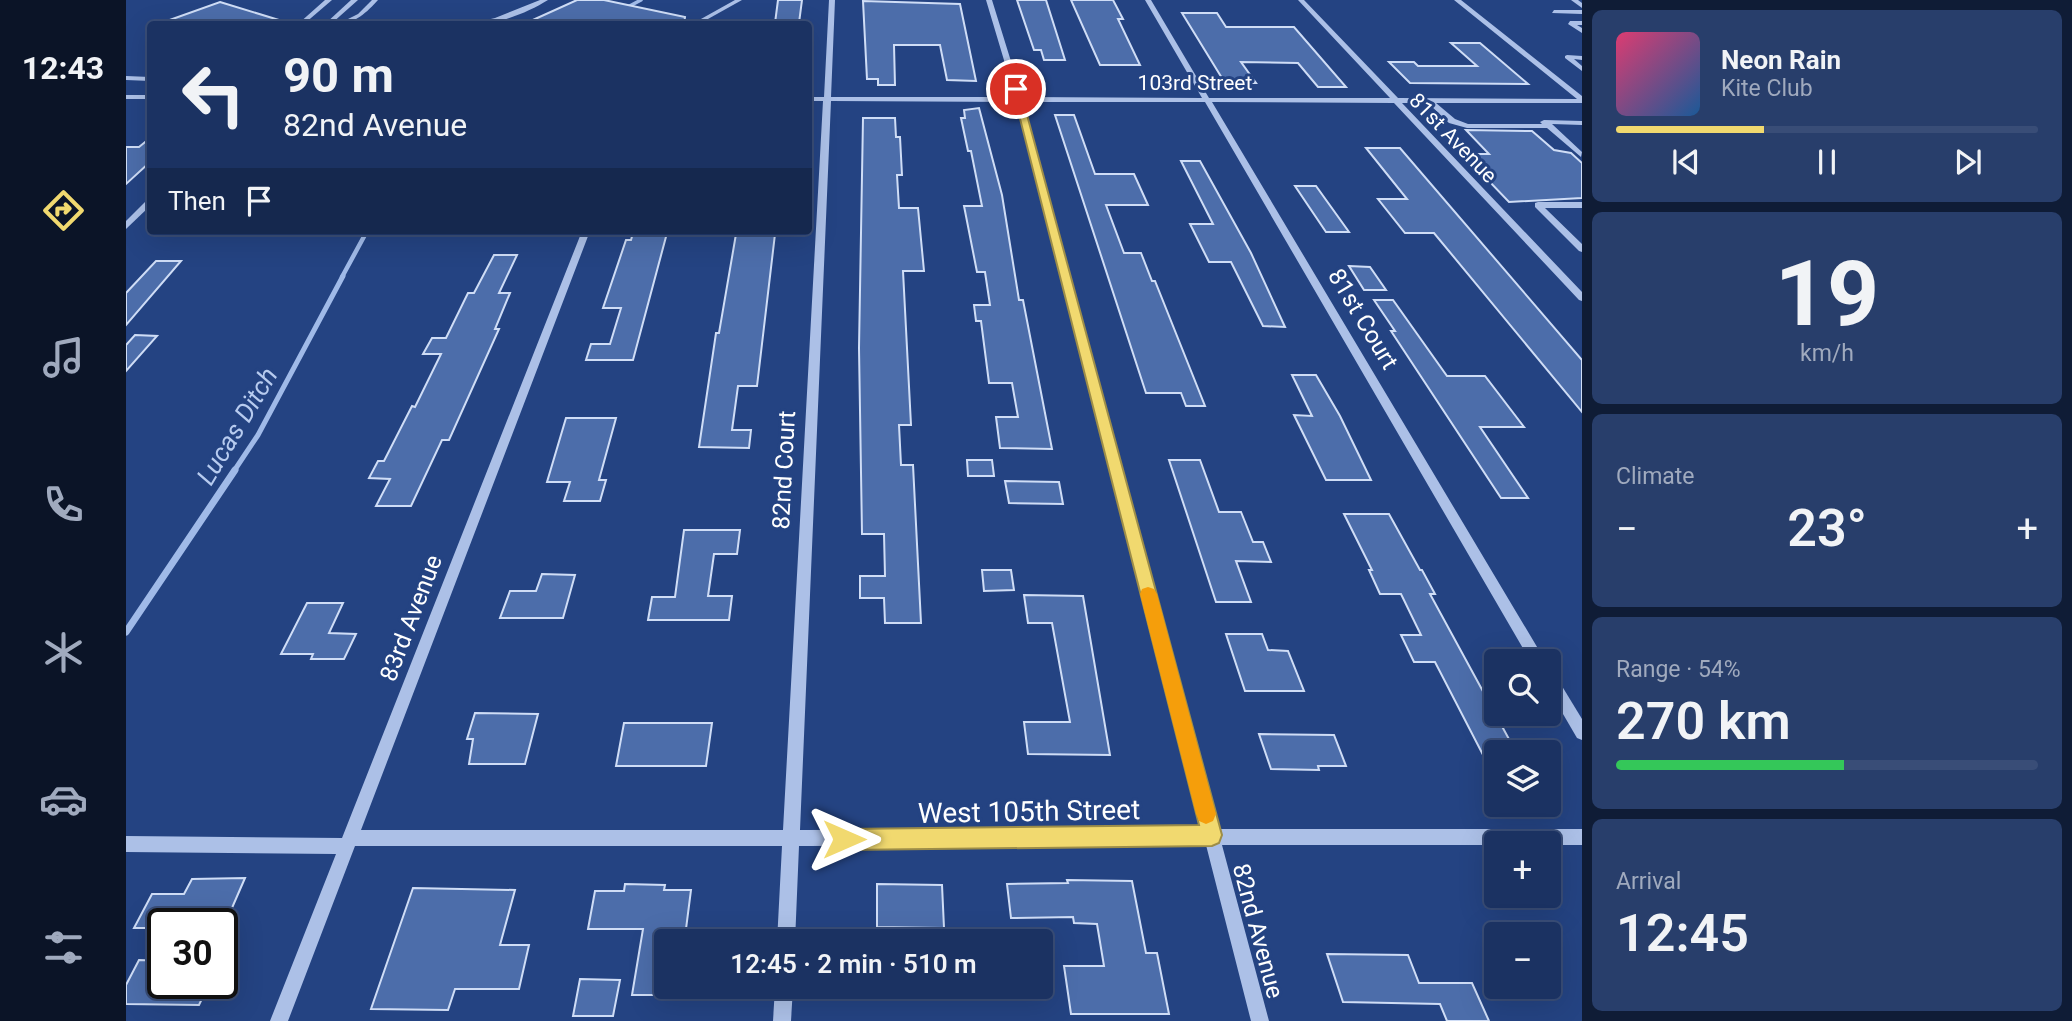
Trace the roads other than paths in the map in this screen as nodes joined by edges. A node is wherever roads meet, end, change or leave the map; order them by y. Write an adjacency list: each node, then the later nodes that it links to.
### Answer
1 (329, 0): 17 (street)
2 (355, 0): 18 (street)
3 (376, 0): 19 (street)
4 (519, 0): 16 (street)
5 (545, 0): 16 (street)
6 (739, 0): 21 (street)
7 (832, 0): 31 (street, 82nd Court)
8 (989, 0): 32 (street, 82nd Avenue)
9 (1148, 0): 33 (street, 81st Court)
10 (1301, 0): 35 (street, 81st Avenue)
11 (1457, 0): 34 (street)
12 (1574, 0): 13 (street)
13 (1582, 6)
14 (1554, 12): 15 (street)
15 (1582, 12)
16 (510, 15): 20 (street)
17 (304, 21)
18 (331, 21)
19 (347, 21)
20 (485, 21)
21 (700, 21)
22 (1582, 23): 23 (street)
23 (1582, 31)
24 (1582, 58): 25 (street)
25 (1582, 69)
26 (126, 78): 27 (street)
27 (147, 79)
28 (126, 97): 29 (street)
29 (147, 97)
30 (812, 99): 31 (street, 103rd Street)
31 (825, 99): 32 (street, 103rd Street); 53 (street, 82nd Court)
32 (1018, 100): 33 (street, 103rd Street); 51 (street, 82nd Avenue)
33 (1206, 100): 35 (street, 103rd Street); 48 (street, 81st Court)
34 (1582, 100): 37 (street, 103rd Street)
35 (1394, 101): 36 (street, 103rd Street); 47 (street, 81st Avenue)
36 (1430, 101): 37 (street, 103rd Street); 40 (street)
37 (1562, 101): 38 (street)
38 (1569, 108)
39 (1580, 118): 40 (street)
40 (1549, 126): 41 (street)
41 (1581, 155)
42 (147, 205): 44 (street)
43 (1582, 205): 46 (street)
44 (126, 226)
45 (584, 235): 54 (street, 83rd Avenue)
46 (1582, 249)
47 (1582, 298)
48 (1531, 649)
49 (1561, 697): 50 (street)
50 (1582, 733)
51 (1212, 835): 52 (street, West 105th Street); 53 (street, West 105th Street); 60 (street, 82nd Avenue)
52 (1582, 837)
53 (791, 840): 54 (street, West 105th Street); 56 (street, 82nd Court)
54 (349, 842): 55 (street, West 105th Street); 58 (street, 83rd Avenue)
55 (126, 844)
56 (787, 929)
57 (783, 999): 59 (street)
58 (279, 1021)
59 (782, 1021)
60 (1260, 1021)

